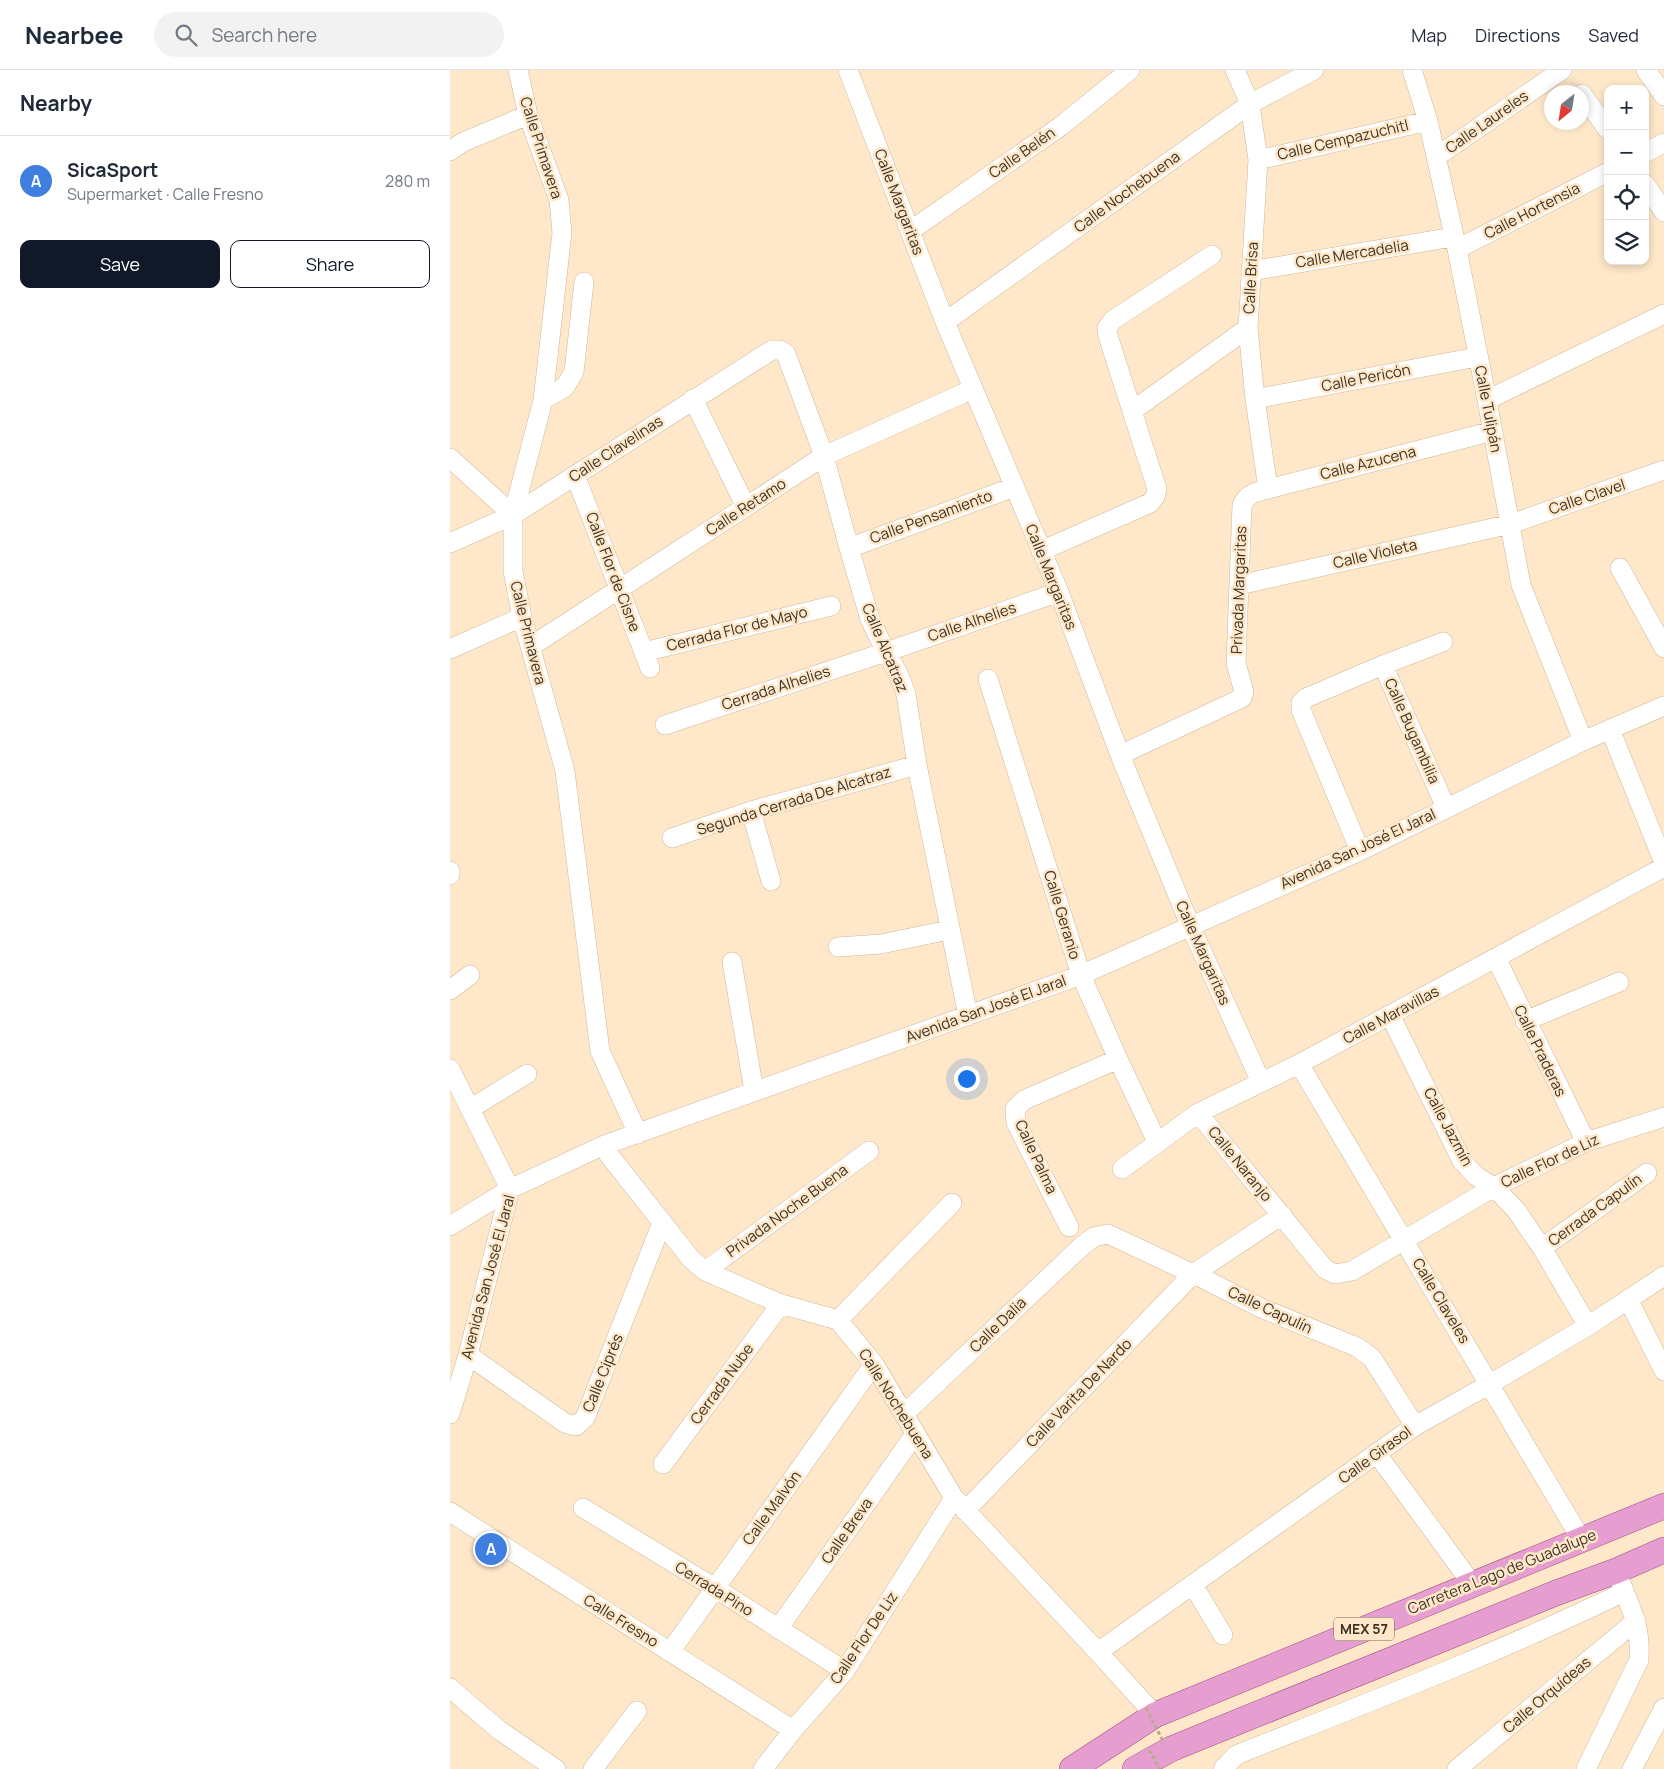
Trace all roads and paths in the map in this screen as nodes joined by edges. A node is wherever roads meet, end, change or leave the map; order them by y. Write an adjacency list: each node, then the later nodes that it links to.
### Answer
1 (518, 70): 11 (street, Calle Primavera)
2 (848, 70): 22 (street, Calle Margaritas)
3 (1130, 70): 22 (street, Calle Belén)
4 (1235, 70): 9 (street, Calle Brisa)
5 (1314, 70): 9 (street, Calle Nochebuena)
6 (1412, 70): 12 (street, Calle Tulipán)
7 (1563, 70): 8 (street); 17 (street, Calle Laureles)
8 (1575, 85)
9 (1250, 104): 18 (street, Calle Brisa); 28 (street, Calle Nochebuena)
10 (1589, 104): 13 (street)
11 (528, 115): 15 (street); 34 (street, Calle Primavera)
12 (1428, 120): 17 (street, Calle Tulipán); 18 (street, Calle Cempazuchitl)
13 (1604, 125)
14 (1664, 143): 16 (street)
15 (450, 151)
16 (1649, 151)
17 (1436, 157): 23 (street, Calle Tulipán)
18 (1258, 160): 25 (street, Calle Brisa)
19 (1604, 174): 23 (street, Calle Hortensia)
20 (1649, 190): 21 (street)
21 (1664, 212)
22 (910, 231): 28 (street, Calle Margaritas)
23 (1455, 243): 25 (street, Calle Mercadelia); 31 (street, Calle Tulipán)
24 (1212, 255): 37 (street)
25 (1251, 270): 29 (street, Calle Brisa)
26 (584, 282): 34 (street)
27 (1664, 314): 36 (street)
28 (945, 322): 32 (street, Calle Margaritas)
29 (1248, 328): 35 (street, Calle Brisa); 37 (street)
30 (780, 350): 33 (street, Calle Clavelinas); 39 (street, Calle Alcatraz)
31 (1478, 357): 35 (street, Calle Pericón); 36 (street, Calle Tulipán)
32 (973, 389): 39 (street, Calle Retamo); 43 (street, Calle Margaritas)
33 (693, 399): 42 (street, Calle Clavelinas); 46 (street)
34 (543, 400): 47 (street, Calle Primavera)
35 (1255, 400): 44 (street, Calle Brisa)
36 (1487, 400): 38 (street, Calle Tulipán)
37 (1132, 411): 51 (street)
38 (1493, 431): 44 (street, Calle Azucena); 48 (street, Calle Tulipán)
39 (824, 456): 46 (street, Calle Retamo); 50 (street, Calle Alcatraz)
40 (450, 458): 47 (street)
41 (1664, 470): 48 (street, Calle Clavel)
42 (575, 475): 47 (street, Calle Clavelinas); 54 (street, Calle Flor de Cisne)
43 (1014, 487): 50 (street, Calle Pensamiento); 51 (street, Calle Margaritas)
44 (1268, 489): 45 (street, Calle Azucena)
45 (1246, 498): 53 (street, Privada Margaritas)
46 (746, 507): 54 (street, Calle Retamo)
47 (513, 516): 49 (street, Calle Clavelinas); 57 (street, Calle Primavera)
48 (1510, 524): 53 (street, Calle Violeta); 69 (street, Calle Tulipán)
49 (450, 543)
50 (849, 548): 62 (street, Calle Alcatraz)
51 (1041, 551): 55 (street, Calle Margaritas)
52 (1620, 568): 60 (street)
53 (1240, 585): 70 (street, Privada Margaritas)
54 (620, 588): 59 (street, Calle Retamo); 63 (street, Calle Flor de Cisne)
55 (1059, 592): 62 (street, Calle Alhelies); 70 (street, Calle Margaritas)
56 (831, 606): 63 (street, Cerrada Flor de Mayo)
57 (522, 617): 59 (street, Calle Primavera); 61 (street)
58 (1444, 642): 64 (street)
59 (530, 647): 100 (street, Calle Primavera)
60 (1664, 648)
61 (450, 649)
62 (886, 652): 67 (street, Cerrada Alhelies); 71 (street, Calle Alcatraz)
63 (647, 660)
64 (1384, 665): 72 (street, Calle Bugambilia); 75 (street, Calle Bugambilia)
65 (988, 679): 85 (street, Calle Geranio)
66 (1664, 706): 68 (street, Avenida San José El Jaral)
67 (665, 725)
68 (1610, 729): 69 (street, Avenida San José El Jaral); 76 (street)
69 (1583, 741): 72 (street, Avenida San José El Jaral)
70 (1120, 755): 79 (street, Calle Margaritas)
71 (917, 765): 73 (street, Segunda Cerrada De Alcatraz); 80 (street, Calle Alcatraz)
72 (1446, 808): 75 (street, Avenida San José El Jaral)
73 (751, 811): 74 (street, Segunda Cerrada De Alcatraz); 78 (street)
74 (672, 838)
75 (1360, 851): 79 (street, Avenida San José El Jaral)
76 (1664, 863)
77 (1664, 868): 82 (street, Calle Maravillas)
78 (771, 881)
79 (1190, 925): 85 (street, Avenida San José El Jaral); 95 (street, Calle Margaritas)
80 (949, 930): 81 (street); 89 (street, Calle Alcatraz)
81 (838, 947)
82 (1496, 958): 88 (street, Calle Maravillas); 90 (street, Calle Praderas)
83 (732, 962): 96 (street)
84 (470, 975): 87 (street)
85 (1081, 975): 89 (street, Avenida San José El Jaral); 91 (street, Calle Geranio)
86 (1619, 982): 90 (street)
87 (450, 990)
88 (1390, 1015): 92 (street, Calle Maravillas); 108 (street, Calle Jazmín)
89 (968, 1016): 96 (street, Avenida San José El Jaral)
90 (1525, 1021): 102 (street, Calle Praderas)
91 (1118, 1059): 101 (street, Calle Geranio); 113 (street, Calle Palma)
92 (1298, 1064): 95 (street, Calle Maravillas); 115 (street, Calle Claveles)
93 (450, 1069): 97 (street)
94 (527, 1074): 97 (street)
95 (1261, 1082): 98 (street, Calle Maravillas)
96 (754, 1091): 100 (street, Avenida San José El Jaral)
97 (470, 1109): 107 (street)
98 (1198, 1113): 101 (street, Calle Maravillas); 110 (street, Calle Naranjo)
99 (1664, 1117): 102 (street, Calle Flor de Liz)
100 (638, 1134): 103 (street, Avenida San José El Jaral)
101 (1157, 1142): 105 (street, Calle Maravillas)
102 (1586, 1142): 108 (street, Calle Flor de Liz)
103 (602, 1146): 107 (street, Avenida San José El Jaral); 111 (street)
104 (869, 1151): 117 (street, Privada Noche Buena)
105 (1122, 1169)
106 (1647, 1173): 116 (street, Cerrada Capulín)
107 (510, 1188): 112 (street); 125 (street, Avenida San José El Jaral)
108 (1494, 1188): 115 (street, Calle Flor de Liz); 116 (street, Calle Jazmín)
109 (952, 1203): 123 (street)
110 (1282, 1215): 118 (street, Calle Naranjo); 119 (street, Calle Naranjo)
111 (662, 1223): 117 (street); 125 (street, Calle Ciprés)
112 (450, 1226)
113 (1070, 1227)
114 (1094, 1237): 118 (street, Calle Capulín); 130 (street, Calle Dalia)
115 (1405, 1241): 119 (street, Calle Flor de Liz); 128 (street, Calle Claveles)
116 (1542, 1248): 124 (street, Calle Jazmín)
117 (705, 1271): 122 (street)
118 (1193, 1274): 131 (street, Calle Capulín); 135 (street, Calle Varita De Nardo)
119 (1336, 1274)
120 (1664, 1276): 121 (street, Calle Girasol)
121 (1628, 1299): 124 (street, Calle Girasol); 127 (street)
122 (781, 1304): 123 (street); 134 (street, Cerrada Nube)
123 (838, 1320): 126 (street, Calle Nochebuena)
124 (1588, 1326): 128 (street, Calle Girasol)
125 (468, 1355): 129 (street, Avenida San José El Jaral)
126 (874, 1364): 130 (street, Calle Nochebuena); 145 (street, Calle Malvón)
127 (1664, 1371)
128 (1490, 1384): 131 (street, Calle Girasol); 139 (street, Calle Claveles)
129 (450, 1414)
130 (904, 1414): 132 (street, Calle Nochebuena)
131 (1415, 1426): 133 (street, Calle Girasol)
132 (915, 1434): 135 (street, Calle Nochebuena); 148 (street, Calle Breva)
133 (1377, 1454): 143 (street); 144 (street, Calle Girasol)
134 (662, 1464)
135 (959, 1505): 151 (street, Calle Nochebuena); 152 (street, Calle Flor De Liz)
136 (1664, 1506): 139 (main road, Carretera Lago de Guadalupe / MEX 57)
137 (583, 1508): 145 (street, Cerrada Pino)
138 (450, 1512): 150 (street, Calle Fresno)
139 (1581, 1539): 141 (main road, Carretera Lago de Guadalupe / MEX 57)
140 (1664, 1550): 142 (main road, MEX 57)
141 (1539, 1558): 143 (main road, Carretera Lago de Guadalupe / MEX 57); 146 (main road)
142 (1620, 1582): 146 (main road, MEX 57); 147 (street); 161 (street)
143 (1472, 1584): 156 (main road, Carretera Lago de Guadalupe / MEX 57)
144 (1193, 1585): 149 (street); 151 (street, Calle Girasol)
145 (714, 1588): 148 (street, Cerrada Pino); 150 (street, Calle Malvón)
146 (1556, 1593): 157 (main road, MEX 57)
147 (1636, 1621): 167 (street, Calle Orquídeas); 168 (street)
148 (778, 1629): 152 (street, Cerrada Pino)
149 (1223, 1635)
150 (670, 1652): 158 (street, Calle Fresno)
151 (1098, 1652): 156 (street, Calle Nochebuena)
152 (845, 1672): 158 (street, Calle Flor De Liz)
153 (450, 1688): 162 (street)
154 (1664, 1708): 169 (street)
155 (637, 1711): 163 (street)
156 (1150, 1712): 159 (path, bridge); 165 (main road, Carretera Lago de Guadalupe / MEX 57)
157 (1220, 1728): 160 (main road, MEX 57); 161 (street)
158 (792, 1730): 164 (street, Calle Flor De Liz)
159 (1164, 1743)
160 (1142, 1759): 166 (path, bridge)
161 (1230, 1762)
162 (556, 1769)
163 (593, 1769)
164 (763, 1769)
165 (1072, 1769)
166 (1160, 1769)
167 (1457, 1769)
168 (1586, 1769)
169 (1632, 1769)

